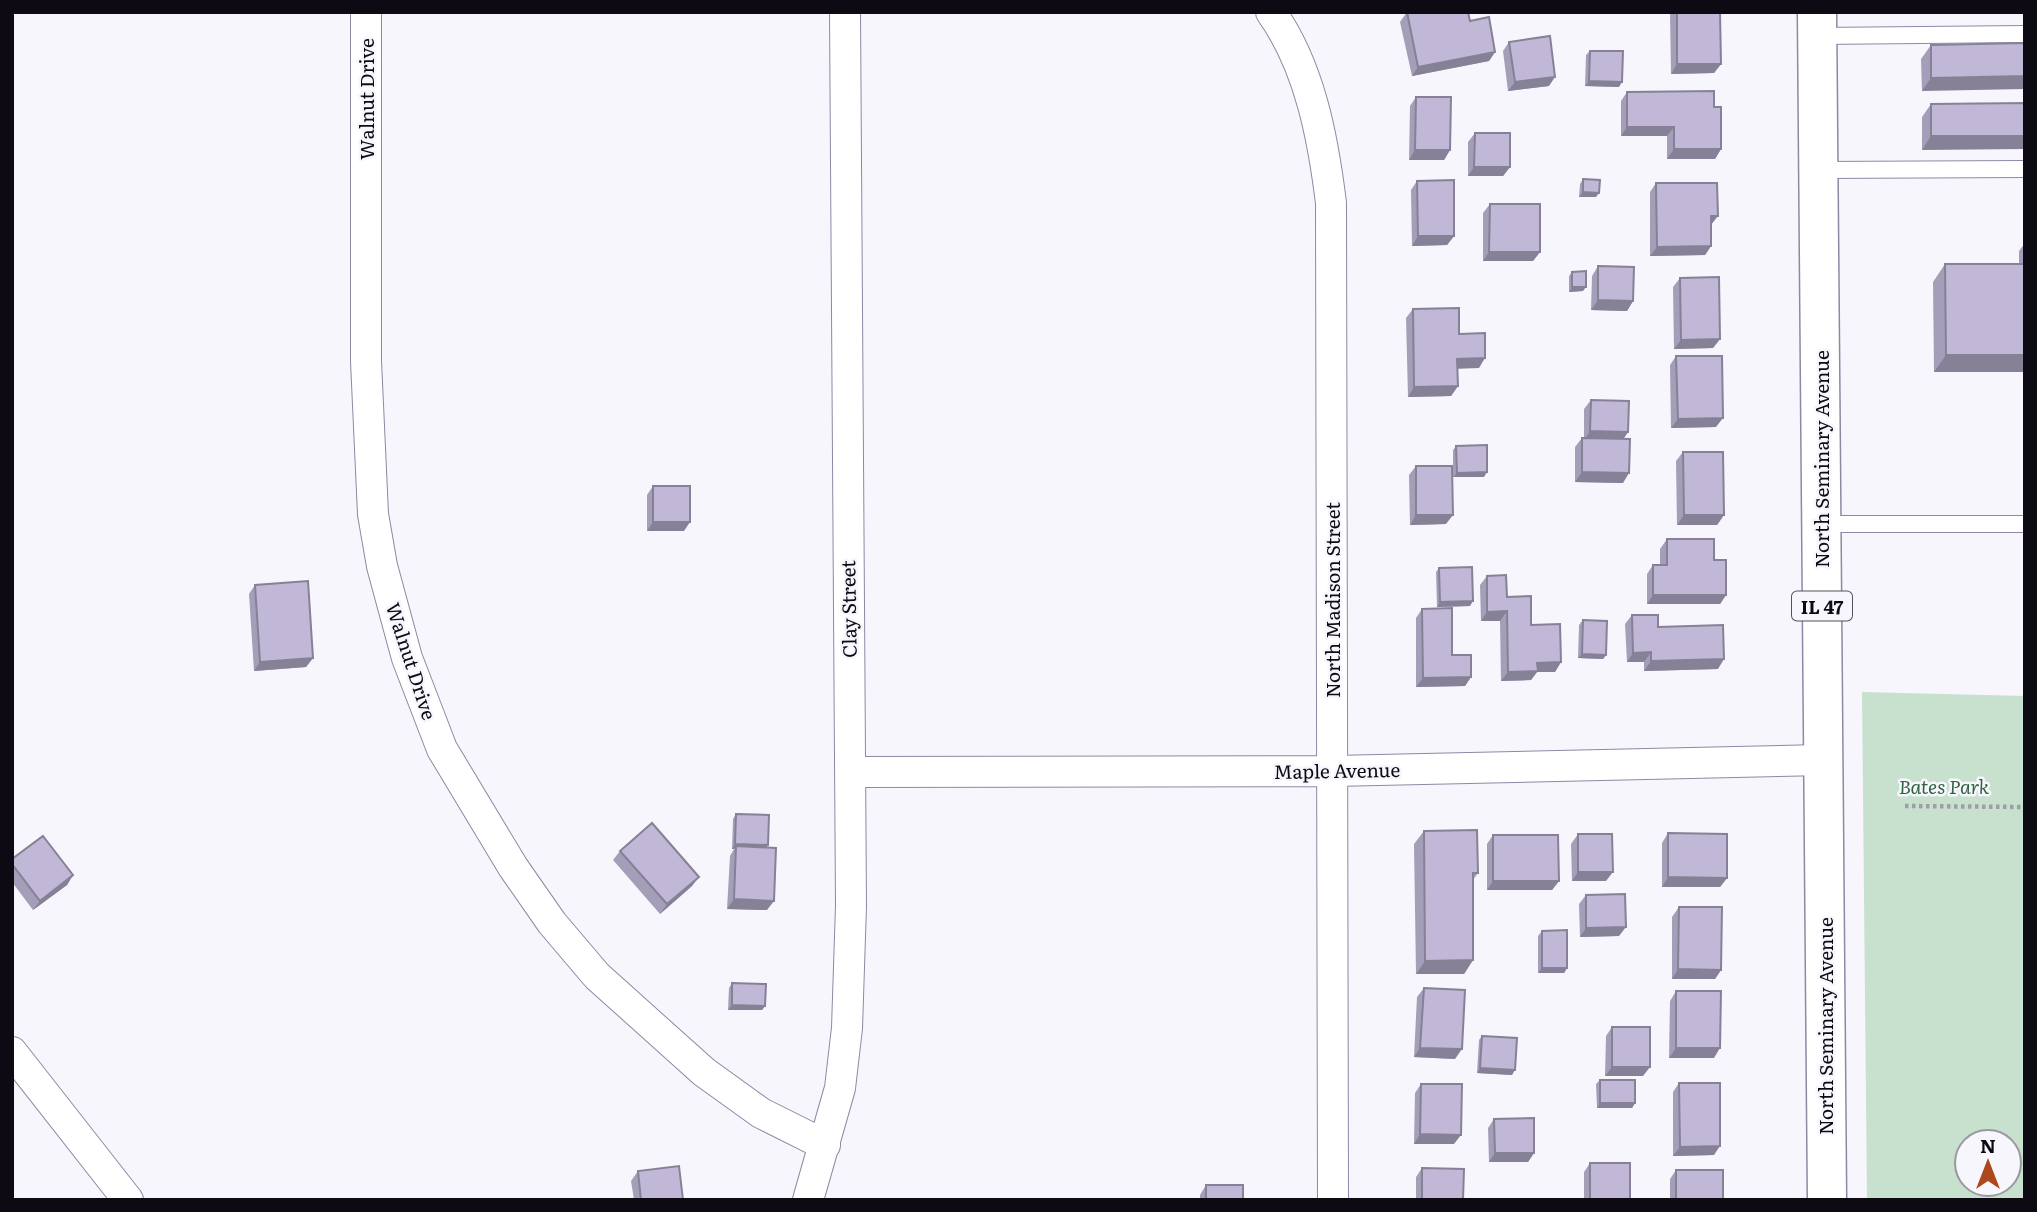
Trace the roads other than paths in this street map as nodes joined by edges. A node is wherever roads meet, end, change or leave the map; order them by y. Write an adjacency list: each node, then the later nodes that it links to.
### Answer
1 (366, 12): 14 (street, Walnut Drive)
2 (845, 12): 12 (street, Clay Street)
3 (1271, 12): 11 (street, North Madison Street)
4 (1817, 24): 5 (lane); 7 (main road, North Seminary Avenue / IL 47)
5 (2025, 34)
6 (2025, 169): 7 (lane)
7 (1819, 170): 8 (main road, North Seminary Avenue / IL 47)
8 (1821, 524): 9 (lane); 10 (main road, North Seminary Avenue / IL 47)
9 (2025, 524)
10 (1823, 760): 11 (street, Maple Avenue); 18 (main road, North Seminary Avenue / IL 47)
11 (1333, 771): 12 (street, Maple Avenue); 17 (street, North Madison Street)
12 (851, 772): 14 (street, Clay Street)
13 (12, 1052): 15 (street)
14 (825, 1145): 16 (street, Clay Street)
15 (128, 1200)
16 (808, 1200)
17 (1333, 1200)
18 (1827, 1200)

